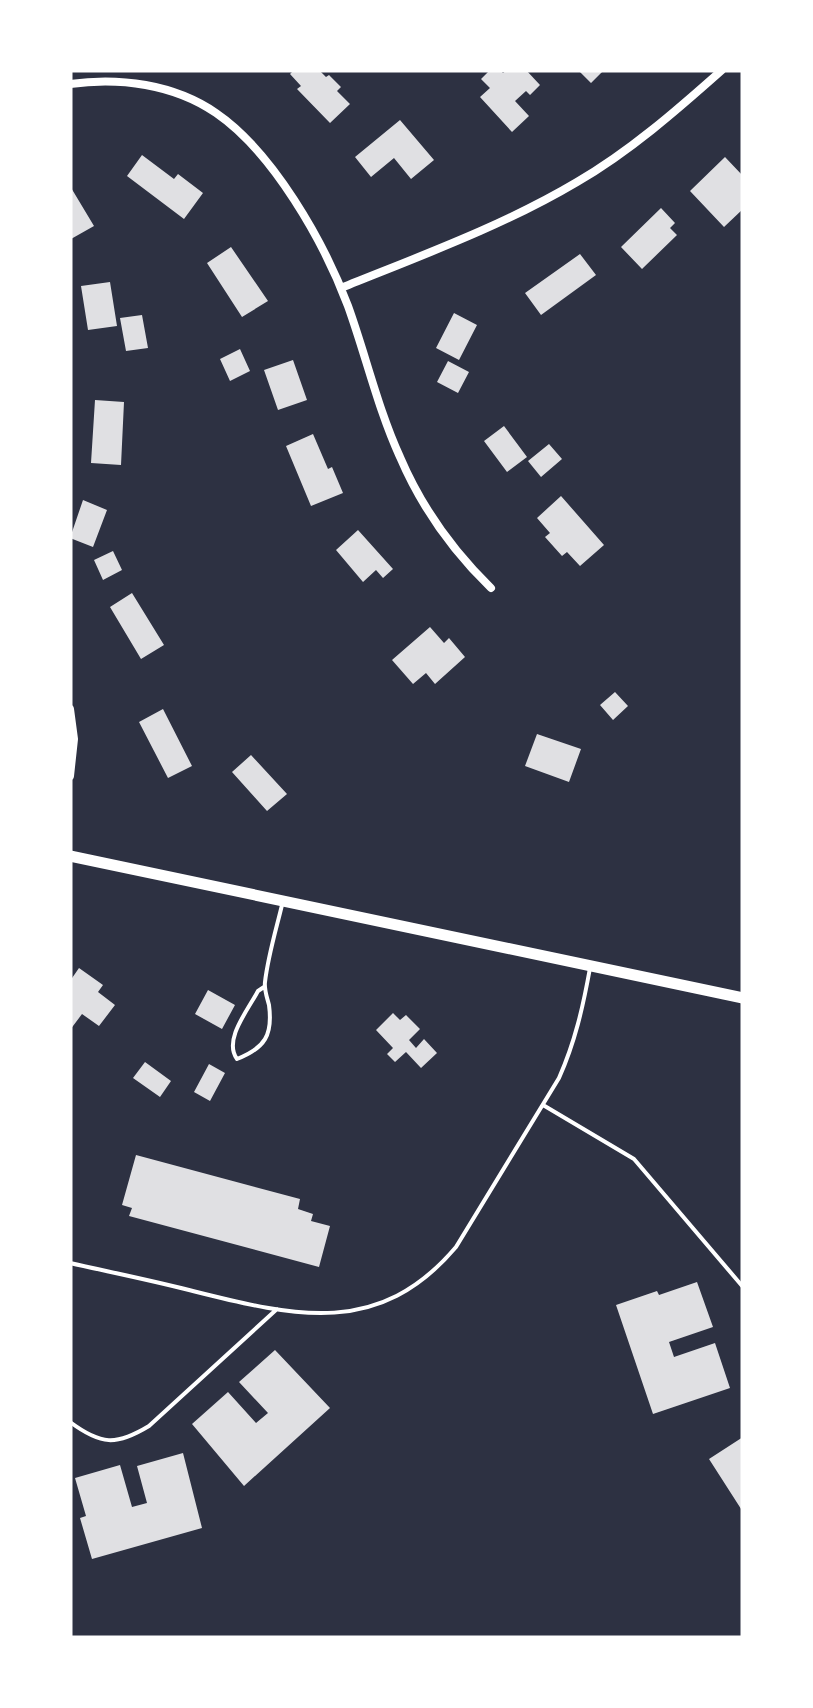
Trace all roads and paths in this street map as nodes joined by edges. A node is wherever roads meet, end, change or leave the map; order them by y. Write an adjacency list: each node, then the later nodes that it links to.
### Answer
1 (722, 70): 3 (street)
2 (70, 84): 3 (street)
3 (341, 288): 4 (street)
4 (491, 588)
5 (70, 708): 6 (street)
6 (70, 776)
7 (70, 856): 8 (main road)
8 (283, 900): 9 (main road); 10 (lane)
9 (590, 966): 11 (main road); 12 (lane)
10 (264, 987): 10 (lane)
11 (743, 998)
12 (543, 1105): 14 (lane); 15 (lane)
13 (70, 1264): 15 (lane)
14 (743, 1287)
15 (277, 1310): 16 (lane)
16 (70, 1422)

